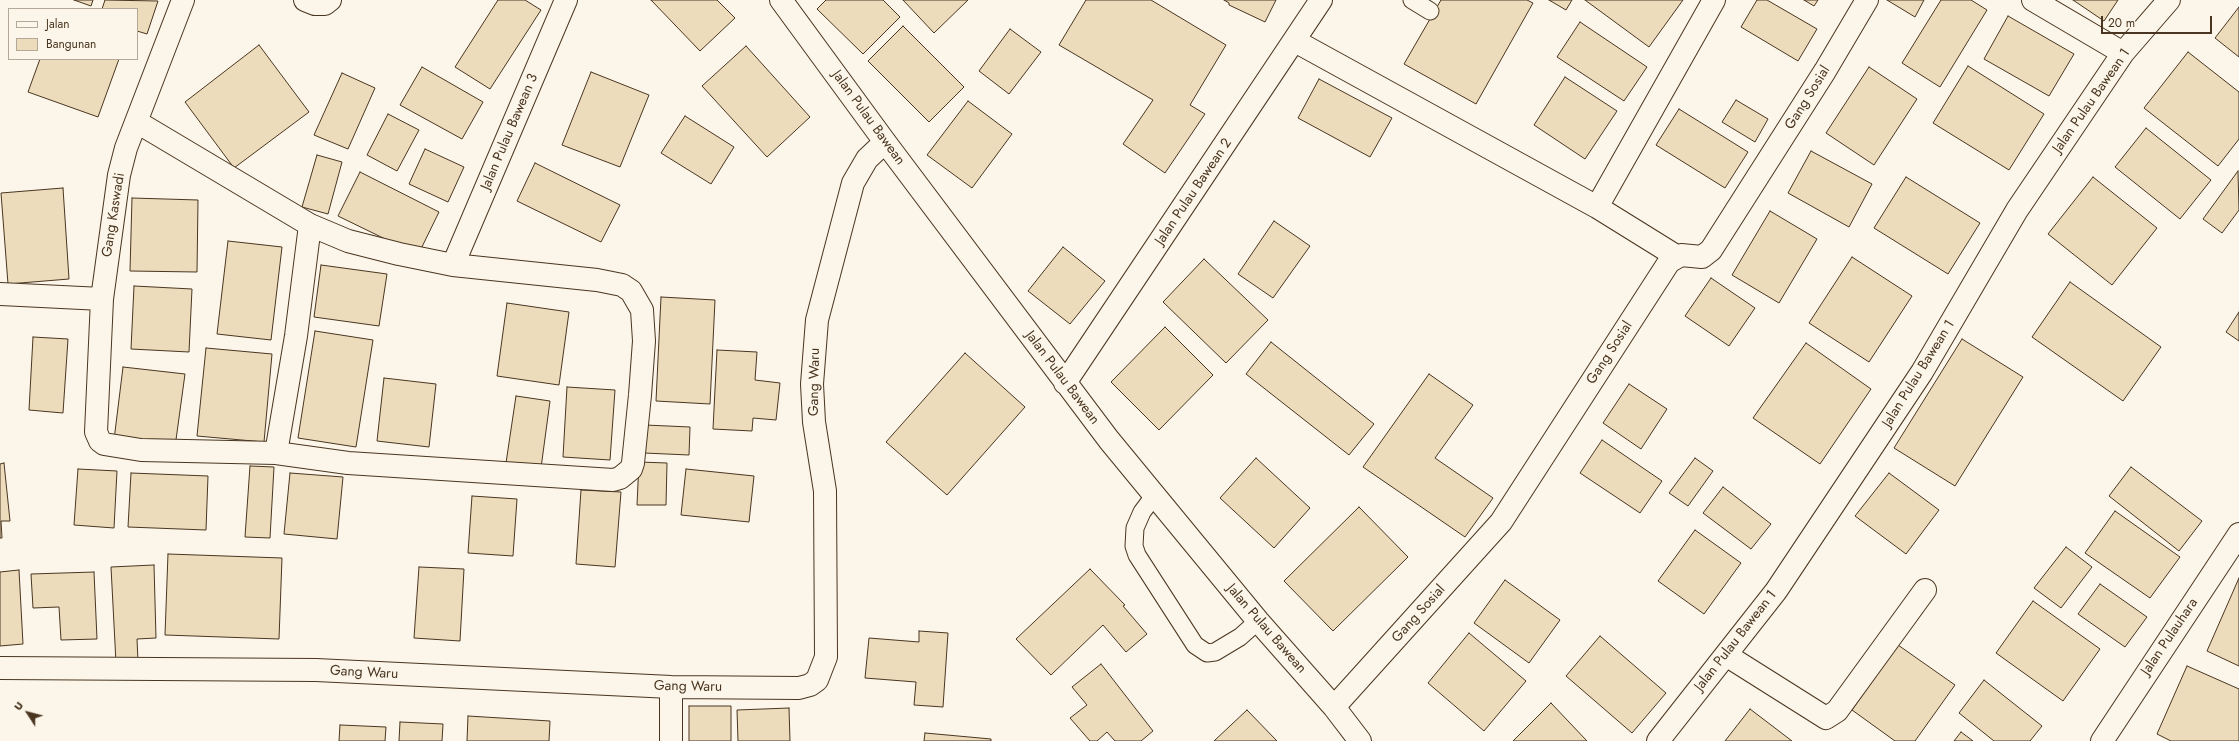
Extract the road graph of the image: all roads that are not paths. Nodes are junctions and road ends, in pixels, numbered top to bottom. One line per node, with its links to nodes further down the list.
1 (183, 0): 15 (street, Gang Kaswadi)
2 (305, 0): 3 (street)
3 (330, 0)
4 (566, 0): 20 (street, Jalan Pulau Bawean 3)
5 (781, 0): 16 (street, Jalan Pulau Bawean)
6 (1321, 0): 13 (street, Jalan Pulau Bawean 2)
7 (1412, 0): 12 (lane)
8 (1714, 0): 17 (street)
9 (1867, 0): 19 (street, Gang Sosial)
10 (2033, 0): 14 (street)
11 (2169, 0): 14 (street, Jalan Pulau Bawean 1)
12 (1430, 10)
13 (1295, 41): 17 (street); 23 (street, Jalan Pulau Bawean 2)
14 (2123, 53): 29 (street, Jalan Pulau Bawean 1)
15 (137, 122): 18 (street); 22 (street, Gang Kaswadi)
16 (884, 142): 23 (street, Jalan Pulau Bawean); 31 (street, Gang Waru)
17 (1597, 206): 19 (street)
18 (310, 225): 20 (street); 24 (street)
19 (1676, 256): 32 (street, Gang Sosial)
20 (453, 265): 24 (street)
21 (0, 294): 22 (street)
22 (102, 299): 24 (street, Gang Kaswadi)
23 (1065, 383): 25 (street, Jalan Pulau Bawean)
24 (276, 453)
25 (1154, 496): 28 (street, Jalan Pulau Bawean); 28 (lane)
26 (2239, 534): 36 (street, Jalan Pulauhara)
27 (1925, 590): 29 (street)
28 (1258, 621): 32 (street, Jalan Pulau Bawean)
29 (1726, 655): 35 (street, Jalan Pulau Bawean 1)
30 (0, 668): 31 (street, Gang Waru)
31 (671, 687): 33 (street)
32 (1334, 707): 34 (street, Jalan Pulau Bawean)
33 (671, 741)
34 (1360, 741)
35 (1658, 741)
36 (2102, 741)

